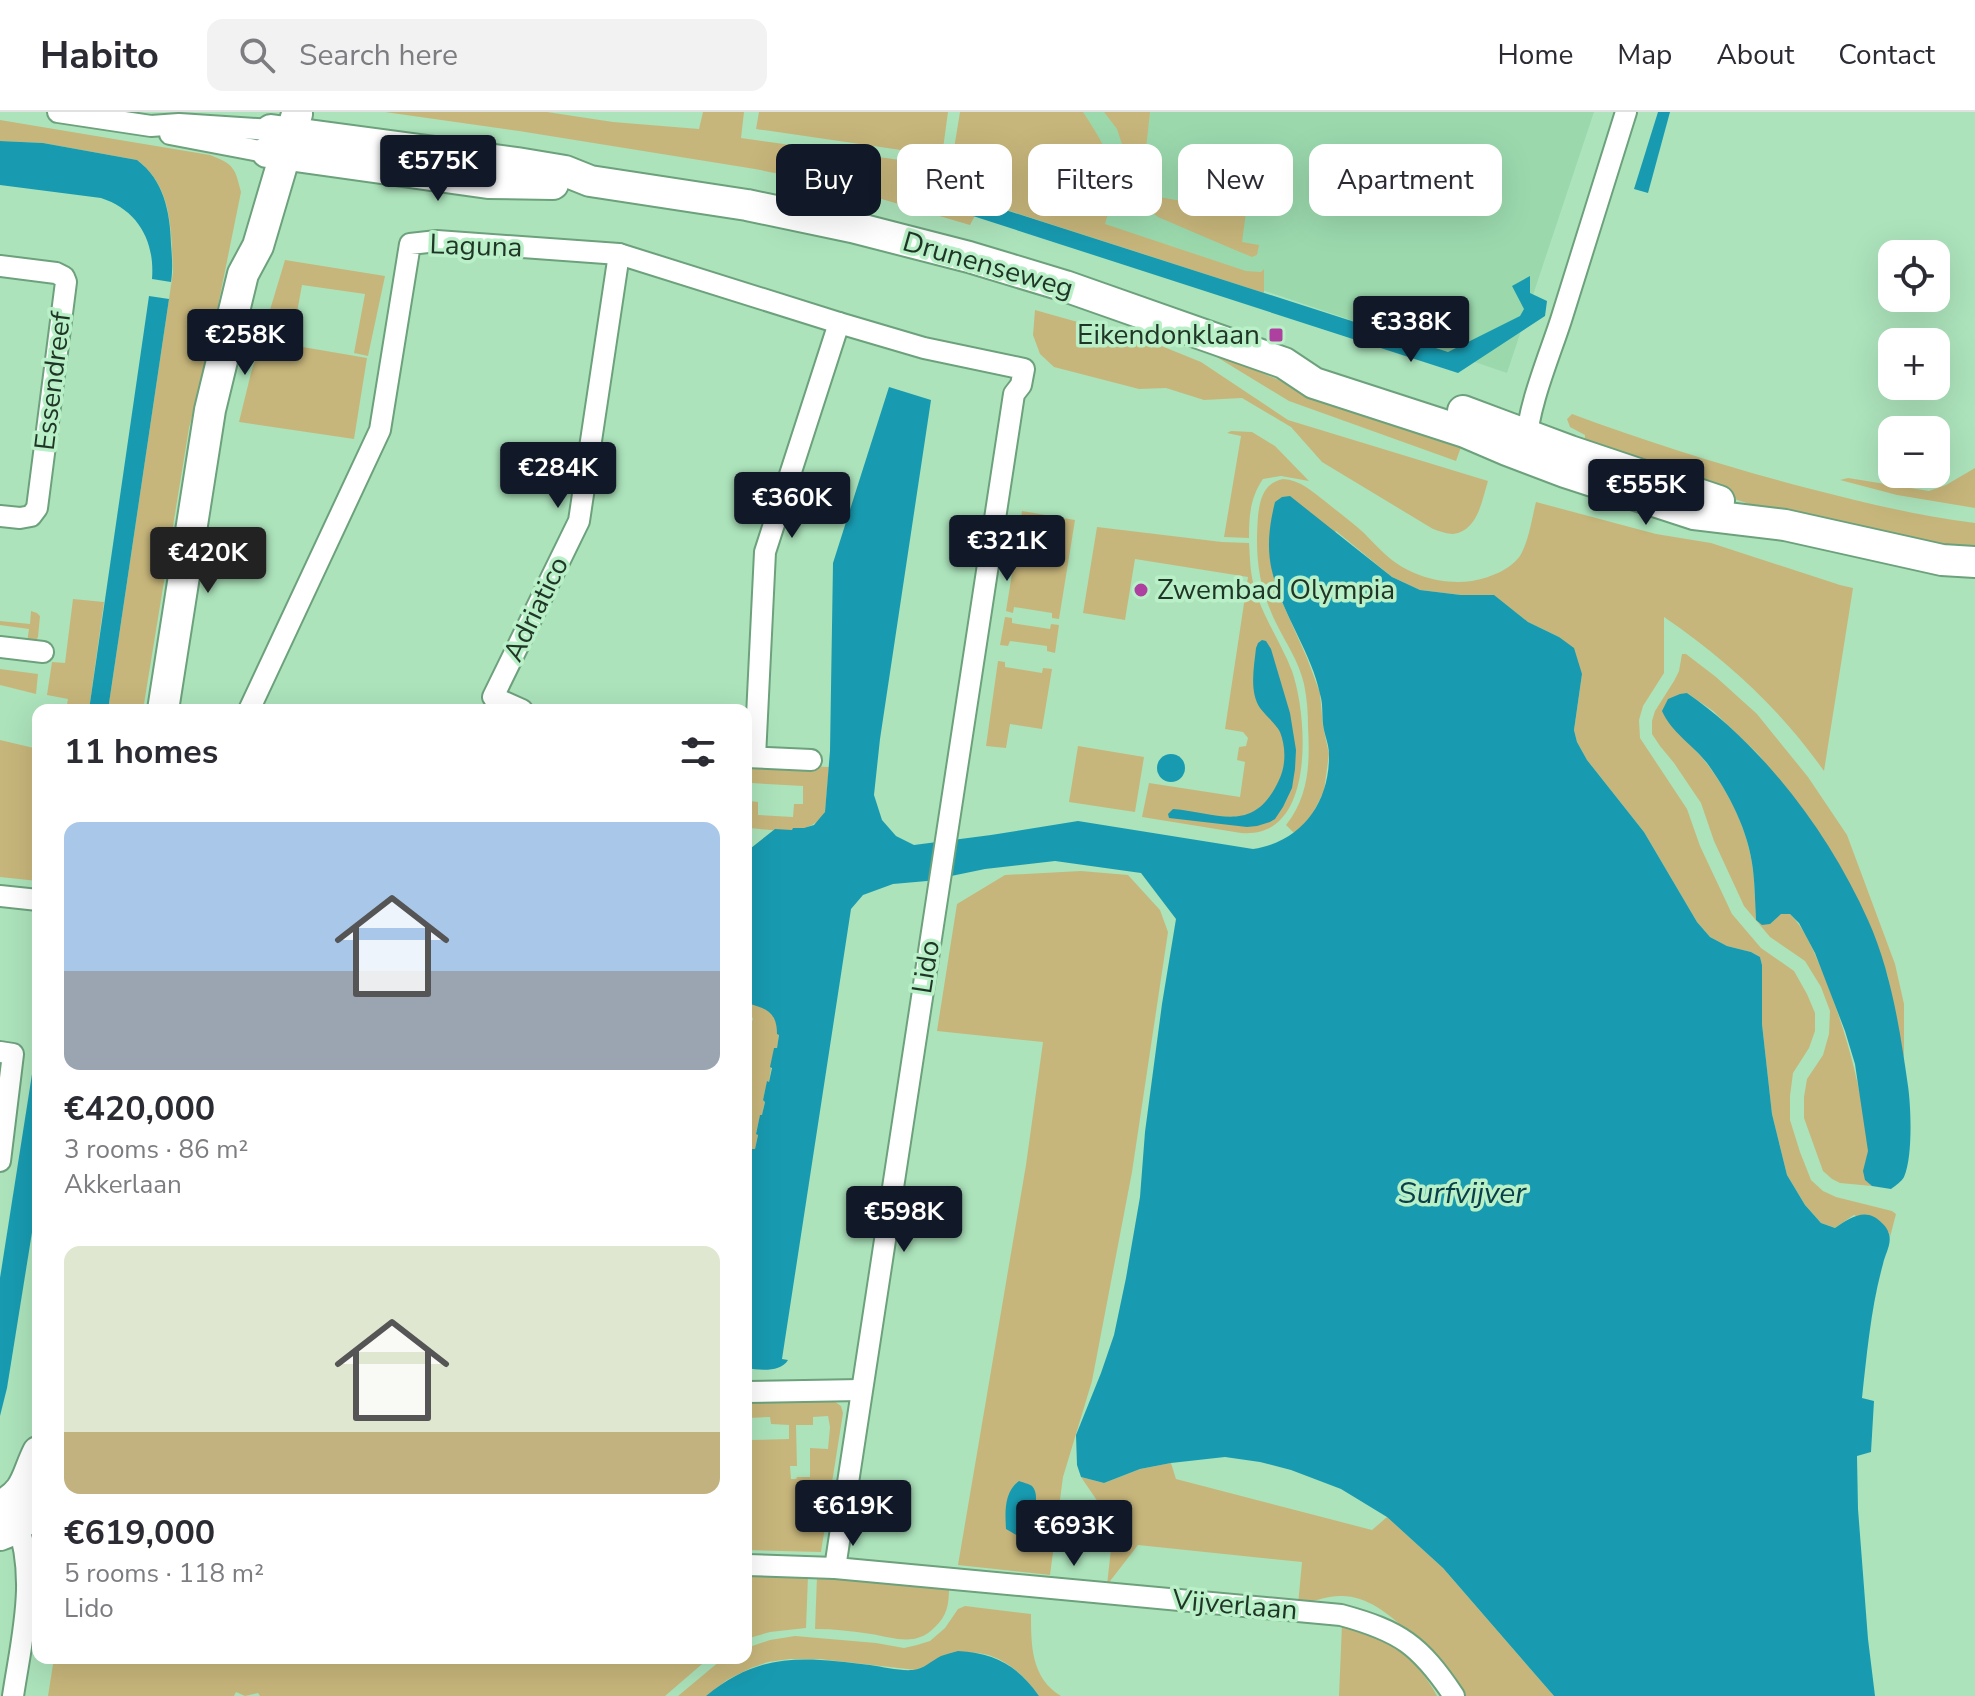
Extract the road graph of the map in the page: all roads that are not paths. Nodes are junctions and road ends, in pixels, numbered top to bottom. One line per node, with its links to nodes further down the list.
1 (58, 112): 3 (street)
2 (1626, 112): 8 (street)
3 (281, 132): 8 (street, Drunenseweg); 15 (street)
4 (619, 254): 6 (street, Laguna); 16 (street, Laguna); 17 (street, Adriatico)
5 (0, 266): 9 (street, Essendreef)
6 (839, 323): 7 (street, Laguna); 18 (street)
7 (1024, 369): 25 (street, Lido)
8 (1519, 447): 10 (street, Drunenseweg)
9 (0, 516)
10 (1942, 560): 11 (street, Drunenseweg); 12 (street, Drunenseweg)
11 (1975, 562)
12 (1975, 575)
13 (0, 647): 14 (street)
14 (43, 652)
15 (164, 704)
16 (252, 704)
17 (509, 704)
18 (752, 730)
19 (752, 757): 20 (street)
20 (811, 760)
21 (0, 896): 22 (street)
22 (32, 899)
23 (0, 1052): 24 (street)
24 (0, 1161)
25 (861, 1390): 26 (street); 30 (street, Lido)
26 (752, 1392)
27 (32, 1467): 28 (street)
28 (17, 1518): 31 (street)
29 (752, 1565): 30 (street, Vijverlaan)
30 (835, 1568): 32 (street, Vijverlaan)
31 (13, 1696)
32 (1454, 1696)

